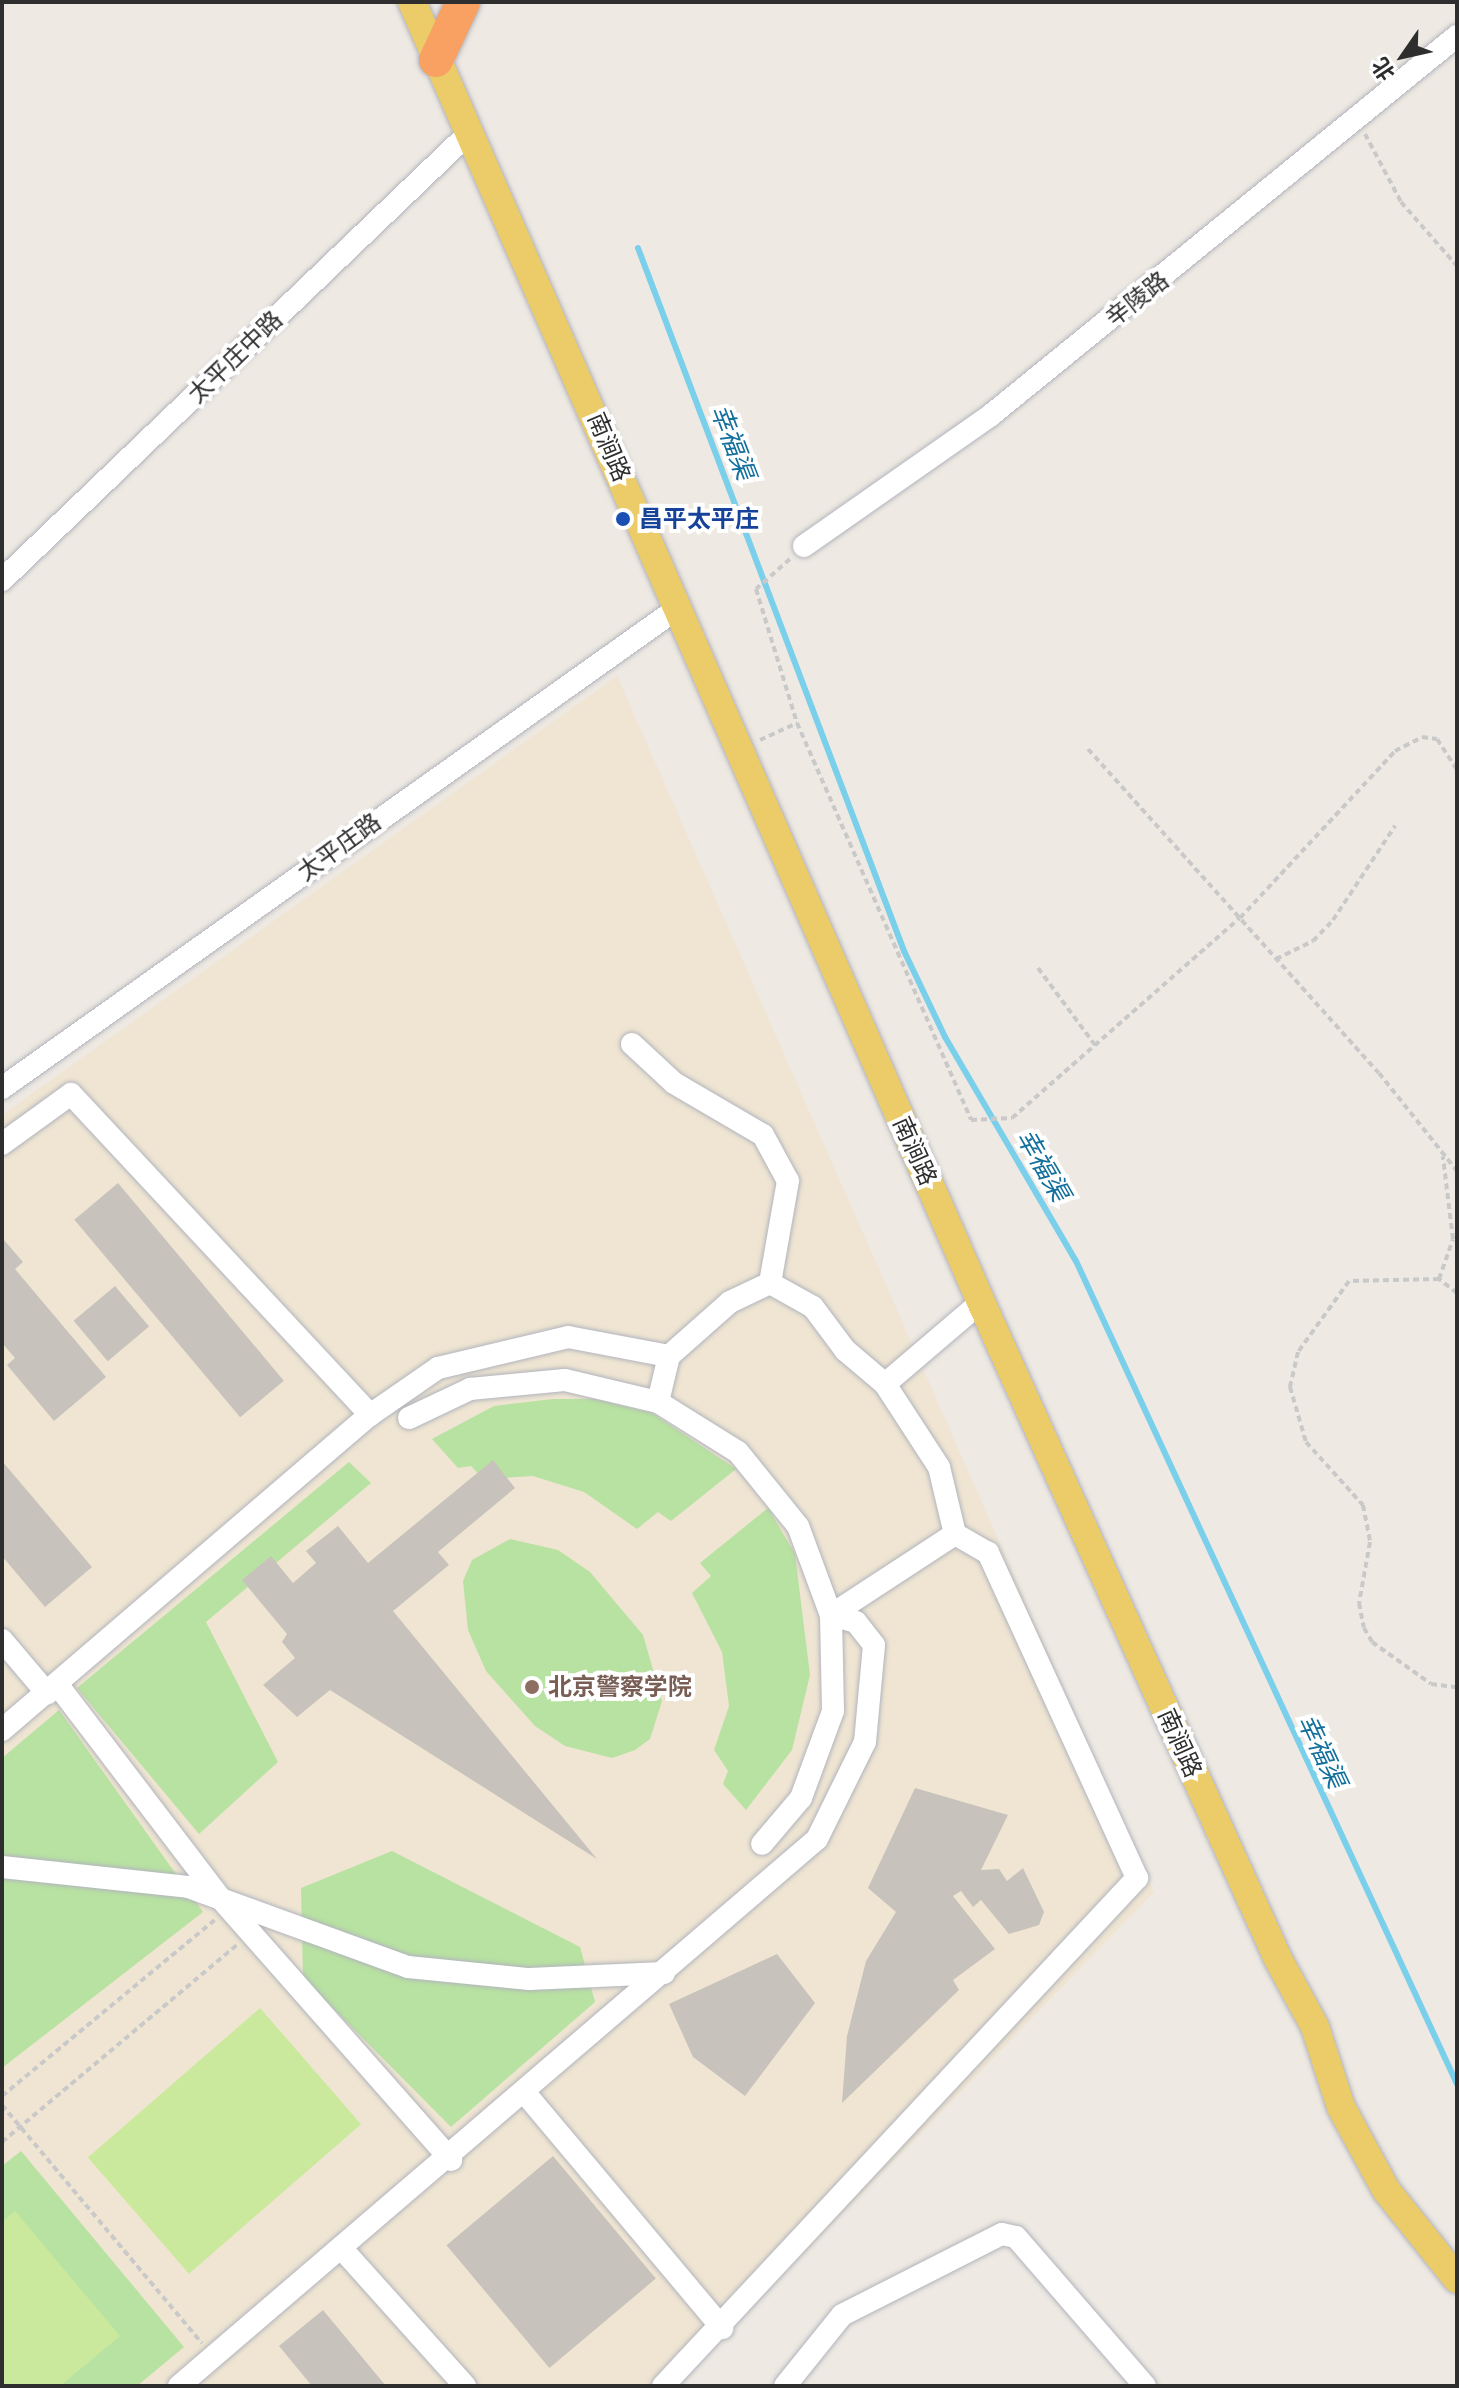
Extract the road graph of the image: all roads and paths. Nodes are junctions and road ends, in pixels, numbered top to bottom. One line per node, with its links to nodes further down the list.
1 (412, 2): 4 (main road, 南涧路)
2 (463, 2): 4 (highway)
3 (1457, 36): 5 (street, 辛陵路)
4 (436, 60): 6 (main road, 南涧路)
5 (1356, 119): 7 (path); 8 (street, 辛陵路)
6 (468, 134): 10 (street, 太平庄中路); 11 (main road, 南涧路)
7 (1457, 266)
8 (804, 546)
9 (777, 570): 12 (path)
10 (2, 580)
11 (678, 608): 13 (main road, 南涧路); 22 (street, 太平庄路)
12 (797, 723): 13 (path); 21 (path)
13 (740, 749): 29 (main road, 南涧路)
14 (1088, 749): 17 (path)
15 (1457, 770): 17 (path)
16 (1395, 826): 18 (path)
17 (1240, 918): 18 (path); 21 (path)
18 (1276, 959): 24 (path)
19 (1038, 968): 21 (path)
20 (632, 1044): 27 (street)
21 (1095, 1045)
22 (2, 1088)
23 (2, 1144): 33 (street)
24 (1442, 1152): 25 (path); 26 (path)
25 (1457, 1171)
26 (1439, 1279): 28 (path); 38 (path)
27 (770, 1283): 30 (street); 31 (street)
28 (1457, 1293)
29 (981, 1302): 31 (street); 53 (main road, 南涧路)
30 (669, 1356): 32 (street); 33 (street)
31 (885, 1384): 35 (street)
32 (658, 1402): 34 (street); 36 (street)
33 (370, 1415): 39 (street)
34 (409, 1418)
35 (955, 1534): 36 (street); 54 (street)
36 (831, 1615): 41 (street); 45 (street)
37 (2, 1640): 39 (street)
38 (1457, 1687)
39 (52, 1688): 40 (street); 43 (street)
40 (2, 1730)
41 (762, 1844)
42 (2, 1867): 43 (street)
43 (225, 1904): 44 (street); 45 (street); 47 (path)
44 (251, 1933): 49 (path); 51 (street)
45 (664, 1973): 46 (street)
46 (525, 2093): 51 (street); 54 (street)
47 (2, 2096)
48 (2, 2105): 49 (path)
49 (20, 2126): 50 (path); 55 (path)
50 (2, 2142)
51 (451, 2160): 52 (street)
52 (343, 2250): 55 (street); 57 (street)
53 (1457, 2279)
54 (722, 2328): 58 (street)
55 (214, 2357): 56 (street)
56 (179, 2386)
57 (465, 2386)
58 (663, 2386)
59 (785, 2386): 60 (street)
60 (1145, 2386)

